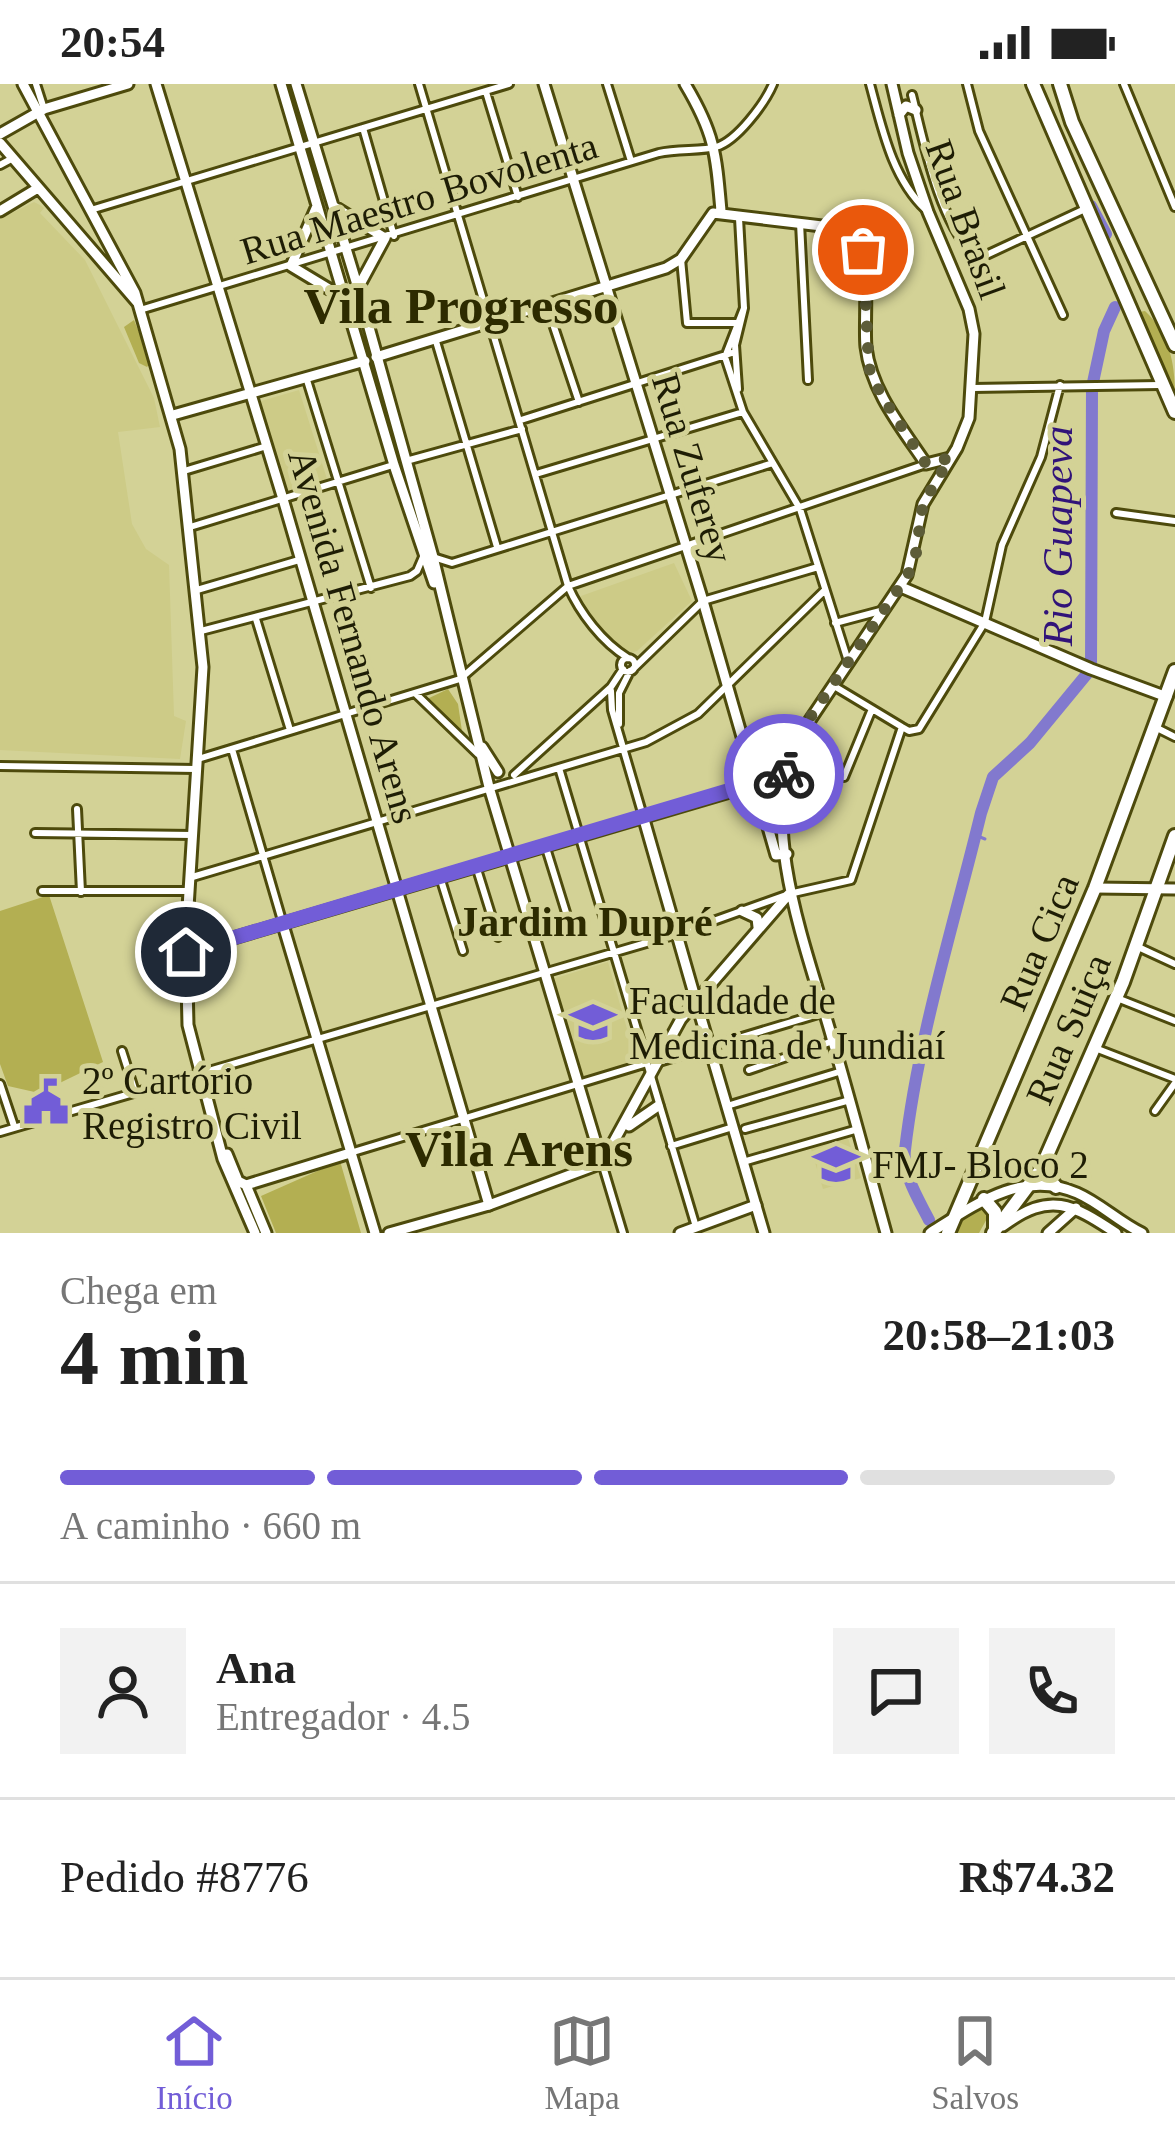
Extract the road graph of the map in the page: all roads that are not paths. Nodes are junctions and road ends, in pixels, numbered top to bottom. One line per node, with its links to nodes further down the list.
1 (23, 84): 21 (main road)
2 (36, 84): 21 (street)
3 (128, 84): 21 (main road)
4 (156, 84): 35 (main road, Avenida Fernando Arens)
5 (281, 84): 28 (main road)
6 (296, 84): 26 (main road)
7 (419, 84): 20 (street)
8 (509, 84): 19 (street)
9 (544, 84): 34 (main road, Rua Zuferey)
10 (608, 84): 32 (street)
11 (685, 84): 27 (main road)
12 (773, 84): 27 (street)
13 (870, 84): 30 (street)
14 (967, 84): 49 (street)
15 (1033, 84): 42 (main road)
16 (1060, 84): 66 (main road)
17 (1124, 84): 40 (street)
18 (892, 85): 22 (street); 23 (main road, Rua Brasil)
19 (486, 92): 20 (street); 37 (street)
20 (427, 109): 24 (street); 46 (street)
21 (41, 110): 25 (main road); 41 (main road)
22 (916, 110): 23 (main road); 49 (street)
23 (899, 115): 29 (main road, Rua Brasil)
24 (363, 128): 26 (street); 50 (street)
25 (0, 138): 31 (main road)
26 (313, 143): 28 (street); 39 (main road)
27 (716, 147): 32 (street, Rua Maestro Bovolenta); 44 (main road)
28 (300, 148): 35 (street); 38 (main road)
29 (908, 153): 30 (street); 45 (main road, Rua Brasil)
30 (893, 157): 45 (street)
31 (13, 158): 33 (street); 36 (main road)
32 (632, 161): 34 (street, Rua Maestro Bovolenta)
33 (0, 165)
34 (573, 181): 37 (street, Rua Maestro Bovolenta); 59 (main road, Rua Zuferey)
35 (186, 182): 41 (street); 57 (main road, Avenida Fernando Arens)
36 (38, 188): 43 (main road); 52 (main road)
37 (518, 197): 46 (street, Rua Maestro Bovolenta)
38 (317, 206): 54 (main road); 56 (main road)
39 (333, 206): 50 (main road); 53 (main road)
40 (1175, 207)
41 (94, 209): 51 (main road)
42 (1085, 209): 49 (street); 64 (main road)
43 (0, 211)
44 (721, 211): 47 (main road); 55 (main road)
45 (928, 212): 79 (main road, Rua Brasil)
46 (460, 216): 50 (street, Rua Maestro Bovolenta); 67 (street)
47 (739, 216): 48 (main road); 63 (street)
48 (800, 223): 75 (street); 93 (main road)
49 (1027, 236): 65 (street)
50 (389, 237): 53 (street, Rua Maestro Bovolenta); 58 (main road)
51 (107, 239): 52 (main road); 62 (main road)
52 (88, 248): 62 (main road)
53 (347, 250): 54 (street, Rua Maestro Bovolenta); 58 (main road)
54 (332, 254): 56 (street, Rua Maestro Bovolenta); 60 (main road)
55 (682, 259): 59 (main road); 68 (street)
56 (291, 266): 57 (street, Rua Maestro Bovolenta); 60 (main road)
57 (217, 287): 62 (street, Rua Maestro Bovolenta); 80 (main road, Avenida Fernando Arens)
58 (358, 288): 73 (main road)
59 (606, 288): 61 (main road); 76 (main road, Rua Zuferey)
60 (345, 298): 73 (main road)
61 (547, 305): 67 (main road); 82 (street)
62 (138, 306): 85 (main road)
63 (744, 308): 68 (street); 71 (street)
64 (1131, 310): 66 (main road); 77 (main road)
65 (1063, 315)
66 (1168, 320): 70 (main road)
67 (491, 321): 69 (main road); 86 (street)
68 (737, 322): 72 (street)
69 (435, 338): 73 (main road); 88 (street)
70 (1175, 345)
71 (735, 352): 72 (street); 81 (street)
72 (725, 357): 76 (street); 81 (street)
73 (370, 359): 74 (main road); 91 (main road)
74 (306, 376): 80 (main road); 96 (street)
75 (808, 380)
76 (635, 384): 82 (street); 87 (main road, Rua Zuferey)
77 (1164, 385): 78 (street); 84 (main road)
78 (1060, 386): 79 (street); 118 (street)
79 (973, 388): 90 (main road, Rua Brasil)
80 (250, 393): 85 (main road); 89 (main road, Avenida Fernando Arens)
81 (739, 399): 83 (street)
82 (579, 402): 86 (street)
83 (743, 412): 87 (street); 92 (street)
84 (1175, 412)
85 (172, 415): 94 (main road)
86 (521, 424): 88 (street); 95 (street)
87 (653, 440): 95 (street); 97 (main road, Rua Zuferey)
88 (467, 444): 91 (street); 105 (street)
89 (267, 446): 94 (street); 98 (main road, Avenida Fernando Arens)
90 (950, 458): 93 (main road); 110 (main road, Rua Brasil)
91 (400, 463): 96 (street); 106 (main road)
92 (773, 463): 97 (street); 99 (street)
93 (926, 464): 99 (street)
94 (184, 471): 102 (main road)
95 (536, 474): 103 (street)
96 (338, 482): 98 (street); 111 (street)
97 (670, 494): 103 (street); 104 (main road, Rua Zuferey)
98 (284, 499): 102 (street); 107 (main road, Avenida Fernando Arens)
99 (800, 509): 104 (street); 108 (street)
100 (1116, 513): 101 (street)
101 (1175, 521)
102 (190, 527): 112 (main road)
103 (552, 531): 105 (street); 109 (street)
104 (686, 548): 109 (street); 114 (main road, Rua Zuferey)
105 (497, 549): 106 (street)
106 (428, 557): 111 (street); 124 (main road)
107 (299, 560): 112 (street); 115 (main road, Avenida Fernando Arens)
108 (818, 568): 113 (street); 114 (street)
109 (568, 586): 122 (street); 124 (street)
110 (901, 587): 116 (main road, Rua Brasil); 118 (main road)
111 (371, 588): 115 (street)
112 (197, 590): 120 (main road)
113 (824, 590): 119 (street); 127 (street)
114 (703, 601): 122 (street); 127 (main road, Rua Zuferey)
115 (312, 604): 117 (street); 131 (main road, Avenida Fernando Arens)
116 (886, 609): 119 (street); 121 (main road, Rua Brasil)
117 (256, 619): 120 (street); 135 (street)
118 (985, 622): 129 (main road); 133 (street)
119 (835, 623): 121 (street)
120 (201, 631): 140 (main road)
121 (849, 664): 125 (main road, Rua Brasil)
122 (628, 665): 126 (street); 132 (street)
123 (1175, 671): 129 (main road, Rua Cica)
124 (460, 679): 128 (street); 139 (main road)
125 (834, 686): 130 (street); 145 (main road, Rua Brasil)
126 (611, 687): 132 (street); 143 (street)
127 (729, 687): 137 (street); 148 (main road, Rua Zuferey)
128 (416, 694): 131 (street); 139 (street)
129 (1168, 697): 134 (main road, Rua Cica)
130 (872, 709): 133 (street); 146 (street)
131 (345, 715): 135 (street); 151 (main road, Avenida Fernando Arens)
132 (619, 727): 137 (street)
133 (902, 728): 172 (street)
134 (1156, 728): 136 (street); 165 (main road, Rua Cica)
135 (290, 730): 138 (street)
136 (1175, 737)
137 (625, 747): 142 (street); 150 (street)
138 (232, 749): 140 (street); 158 (street)
139 (480, 751): 147 (main road)
140 (196, 764): 141 (street); 154 (main road)
141 (0, 766)
142 (559, 768): 144 (street); 155 (street)
143 (514, 775): 144 (street); 147 (street)
144 (530, 775): 147 (street)
145 (784, 776): 148 (main road); 160 (main road, Rua Brasil)
146 (844, 777)
147 (495, 779): 151 (street); 159 (main road)
148 (757, 783): 150 (main road); 160 (main road, Rua Zuferey)
149 (77, 809): 153 (street)
150 (643, 816): 155 (main road); 177 (main road)
151 (377, 822): 158 (street); 167 (main road, Avenida Fernando Arens)
152 (35, 833): 153 (street)
153 (78, 833): 154 (street); 171 (street)
154 (193, 835): 164 (main road)
155 (578, 835): 157 (main road); 182 (street)
156 (1175, 836): 168 (main road, Rua Suiça)
157 (545, 845): 159 (main road); 174 (street)
158 (265, 855): 164 (street); 175 (street)
159 (510, 855): 161 (main road); 184 (main road)
160 (782, 855): 162 (street, Rua Zuferey); 172 (main road, Rua Brasil)
161 (476, 866): 163 (main road); 178 (street)
162 (780, 870)
163 (440, 877): 167 (main road); 180 (street)
164 (189, 878): 170 (main road)
165 (1095, 888): 168 (main road); 229 (main road, Rua Cica)
166 (1175, 889): 168 (main road)
167 (398, 890): 175 (main road); 187 (main road, Avenida Fernando Arens)
168 (1156, 890): 179 (main road, Rua Suiça)
169 (42, 891): 171 (street)
170 (189, 891): 171 (street); 181 (main road)
171 (81, 892)
172 (789, 894): 173 (street); 176 (main road); 188 (main road)
173 (742, 911): 176 (main road); 177 (street)
174 (568, 919)
175 (284, 925): 181 (main road); 190 (main road)
176 (756, 932): 186 (main road)
177 (677, 934): 182 (street); 186 (main road)
178 (498, 937)
179 (1136, 946): 183 (street); 185 (main road, Rua Suiça)
180 (463, 951)
181 (186, 952): 199 (main road)
182 (613, 952): 184 (street); 196 (street)
183 (1175, 964)
184 (544, 973): 187 (street); 203 (main road)
185 (1117, 998): 189 (street); 193 (main road, Rua Suiça)
186 (696, 1001): 192 (main road); 195 (main road)
187 (432, 1005): 190 (street); 209 (main road, Avenida Fernando Arens)
188 (825, 1012): 191 (main road); 192 (street)
189 (1175, 1022)
190 (317, 1039): 199 (street); 218 (main road)
191 (833, 1042): 197 (street); 198 (main road)
192 (709, 1046): 195 (street); 207 (main road)
193 (1096, 1048): 201 (street); 221 (main road, Rua Suiça)
194 (122, 1051): 204 (street)
195 (659, 1062): 200 (main road)
196 (644, 1064): 200 (street); 203 (street)
197 (749, 1070)
198 (842, 1071): 205 (main road); 207 (street)
199 (202, 1073): 204 (street); 216 (main road)
200 (649, 1080): 206 (street); 215 (main road)
201 (1175, 1081): 208 (street)
202 (0, 1084): 210 (street)
203 (577, 1085): 209 (street); 220 (main road)
204 (135, 1092): 210 (street)
205 (850, 1100): 212 (street); 213 (main road)
206 (658, 1106): 215 (main road); 217 (street)
207 (727, 1106): 211 (main road)
208 (1155, 1112)
209 (463, 1119): 218 (street); 226 (main road, Avenida Fernando Arens)
210 (14, 1127): 214 (street)
211 (733, 1127): 217 (street); 219 (main road)
212 (745, 1129)
213 (858, 1129): 219 (street); 239 (main road)
214 (0, 1132)
215 (621, 1134): 220 (main road)
216 (222, 1143): 222 (main road); 232 (main road)
217 (670, 1147): 230 (street)
218 (350, 1153): 222 (main road); 234 (main road)
219 (743, 1162): 227 (main road)
220 (602, 1163): 226 (main road); 236 (street)
221 (1041, 1169): 223 (main road, Rua Suiça); 224 (main road)
222 (246, 1185): 233 (main road)
223 (1028, 1186): 224 (main road); 225 (main road); 231 (main road, Rua Suiça)
224 (1056, 1187): 244 (main road)
225 (984, 1199): 229 (main road); 231 (main road)
226 (489, 1205): 235 (main road)
227 (756, 1205): 230 (main road); 238 (main road)
228 (1076, 1208): 231 (main road); 242 (main road); 243 (main road)
229 (957, 1214): 240 (main road); 241 (main road, Rua Cica)
230 (696, 1227): 237 (main road)
231 (994, 1232)
232 (255, 1233)
233 (266, 1233)
234 (375, 1233)
235 (389, 1233)
236 (623, 1233)
237 (680, 1233)
238 (764, 1233)
239 (886, 1233)
240 (930, 1233)
241 (948, 1233)
242 (1048, 1233)
243 (1116, 1233)
244 (1142, 1233)

